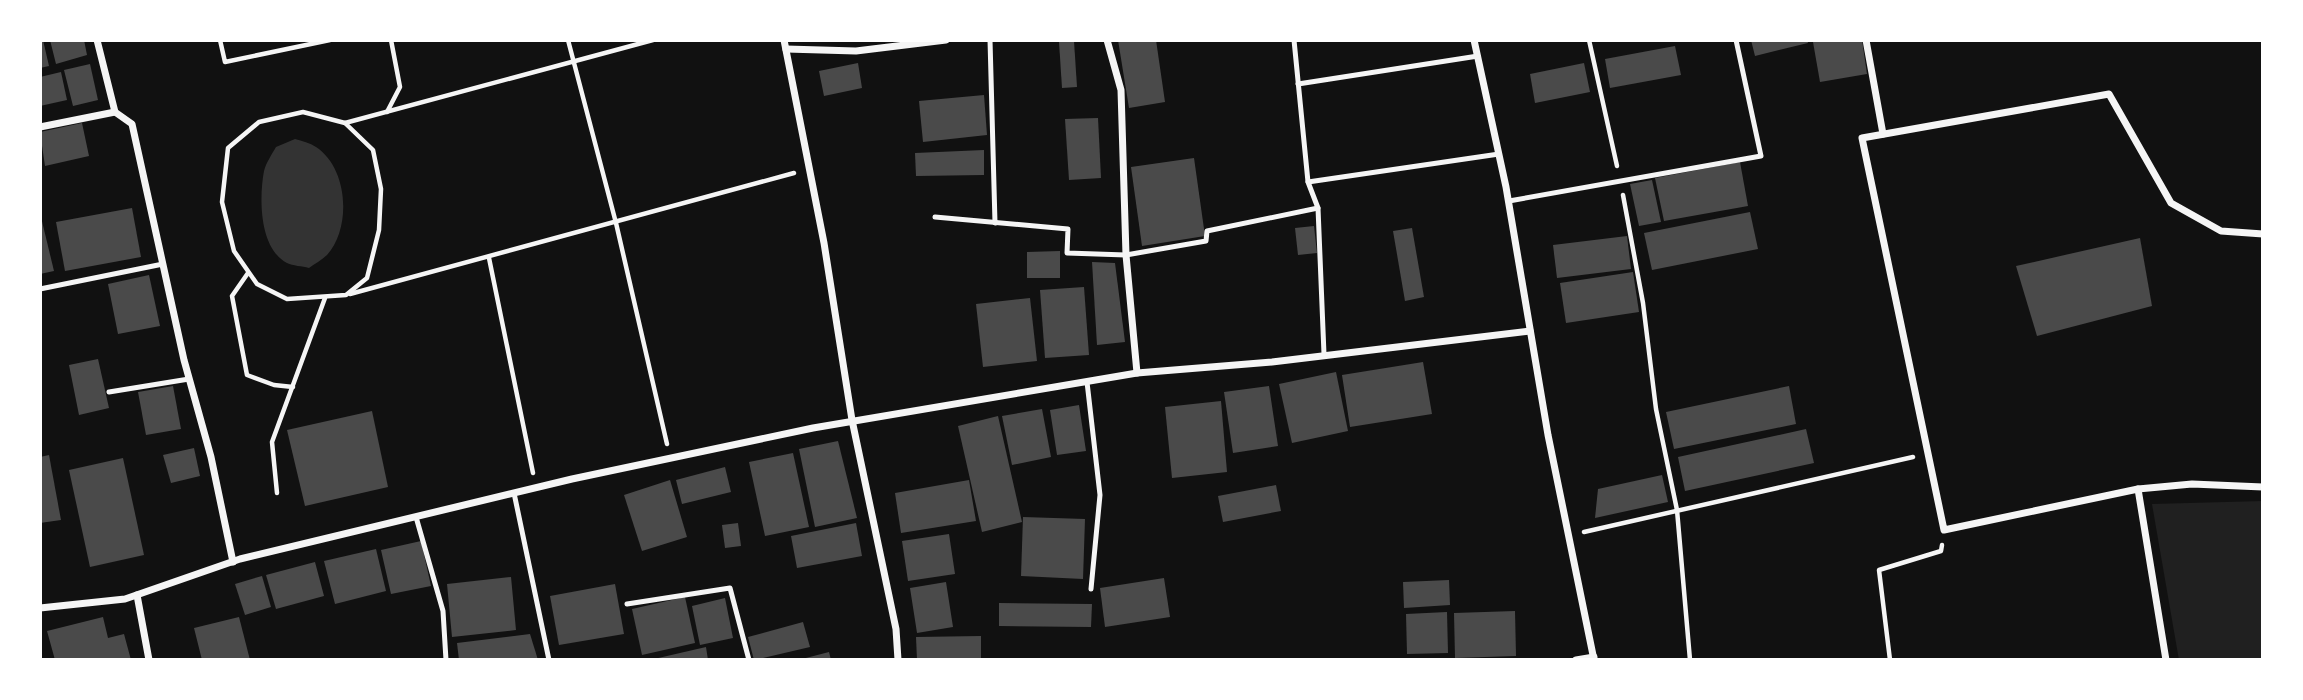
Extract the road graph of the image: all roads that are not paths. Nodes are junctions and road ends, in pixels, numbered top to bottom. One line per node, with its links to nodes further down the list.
1 (97, 40): 12 (street)
2 (946, 40): 9 (street)
3 (990, 40): 20 (lane)
4 (1107, 40): 22 (street)
5 (1294, 40): 11 (lane)
6 (1474, 40): 10 (street)
7 (1736, 40): 17 (lane)
8 (1866, 40): 14 (street)
9 (785, 45): 31 (street)
10 (1478, 56): 11 (lane); 15 (street)
11 (1298, 84): 16 (lane)
12 (115, 112): 13 (street); 23 (street)
13 (40, 127)
14 (1883, 134): 21 (street); 33 (street)
15 (1499, 154): 16 (lane); 17 (street)
16 (1308, 182): 18 (lane)
17 (1509, 201): 25 (street)
18 (1318, 208): 22 (lane); 26 (lane)
19 (935, 217): 20 (lane)
20 (995, 223): 22 (lane)
21 (2263, 234)
22 (1126, 254): 27 (street)
23 (163, 264): 24 (lane); 28 (street)
24 (40, 289)
25 (1530, 331): 26 (street); 41 (street)
26 (1324, 354): 27 (street)
27 (1138, 373): 29 (street)
28 (189, 379): 30 (lane); 36 (street)
29 (1087, 382): 31 (street); 37 (lane)
30 (109, 392)
31 (852, 420): 34 (street); 46 (street)
32 (2263, 487): 33 (street)
33 (2138, 489): 48 (street)
34 (514, 493): 35 (street); 44 (lane)
35 (416, 517): 36 (street); 43 (lane)
36 (233, 562): 38 (street)
37 (1091, 589)
38 (136, 596): 40 (street); 42 (street)
39 (627, 604): 45 (lane)
40 (40, 608)
41 (1594, 659): 47 (street)
42 (149, 660)
43 (446, 660)
44 (549, 660)
45 (749, 660)
46 (898, 660)
47 (1576, 660)
48 (2166, 660)

